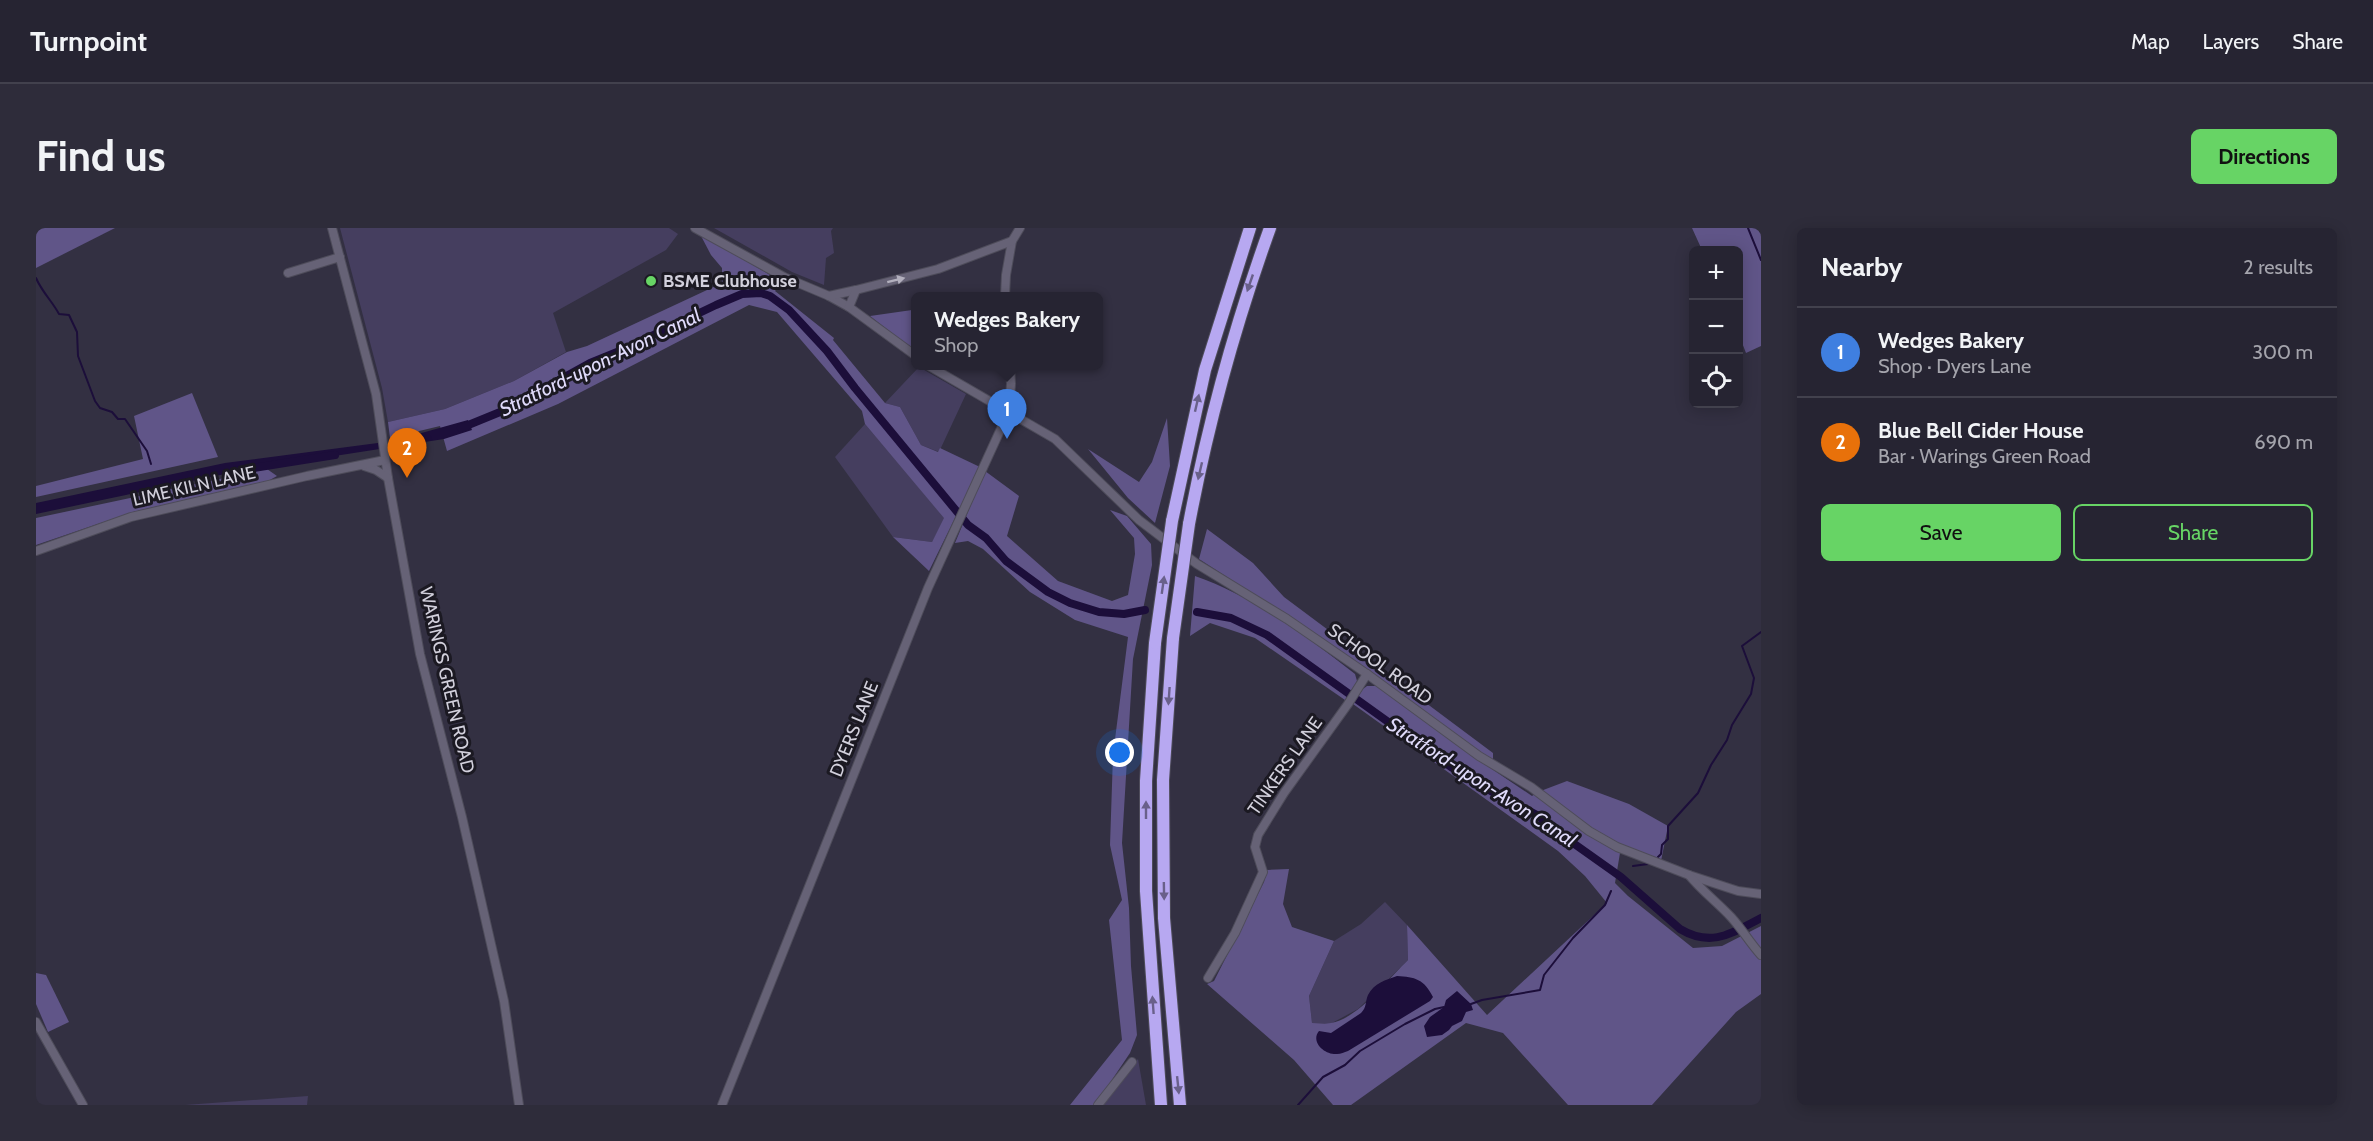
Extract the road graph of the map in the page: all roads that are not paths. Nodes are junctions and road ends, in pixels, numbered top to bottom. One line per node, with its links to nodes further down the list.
1 (332, 228): 7 (street, WARINGS GREEN ROAD)
2 (695, 228): 11 (street)
3 (1020, 228): 6 (street)
4 (1250, 228): 32 (highway, one-way to 4, bridge)
5 (1270, 228): 33 (highway, one-way to 33, bridge)
6 (1012, 241): 9 (street, one-way to 6); 10 (street)
7 (340, 257): 8 (street); 17 (street, WARINGS GREEN ROAD)
8 (288, 273)
9 (856, 290): 11 (street); 12 (street)
10 (1005, 292)
11 (829, 296): 12 (street)
12 (849, 307): 13 (street)
13 (911, 353)
14 (936, 370): 16 (street, SCHOOL ROAD)
15 (1010, 370): 16 (street, DYERS LANE)
16 (1009, 411): 21 (street, SCHOOL ROAD); 30 (street, DYERS LANE)
17 (385, 457): 18 (street, LIME KILN LANE); 19 (street, WARINGS GREEN ROAD)
18 (363, 466): 19 (street); 20 (street, LIME KILN LANE)
19 (388, 478): 29 (street, WARINGS GREEN ROAD)
20 (36, 551)
21 (1367, 674): 22 (street, SCHOOL ROAD); 25 (street, TINKERS LANE)
22 (1689, 875): 23 (street, SCHOOL ROAD); 24 (street)
23 (1761, 894)
24 (1761, 955)
25 (1208, 978)
26 (36, 1022): 28 (street)
27 (1132, 1062): 31 (street)
28 (83, 1105)
29 (519, 1105)
30 (722, 1105)
31 (1098, 1105)
32 (1161, 1105)
33 (1180, 1105)

